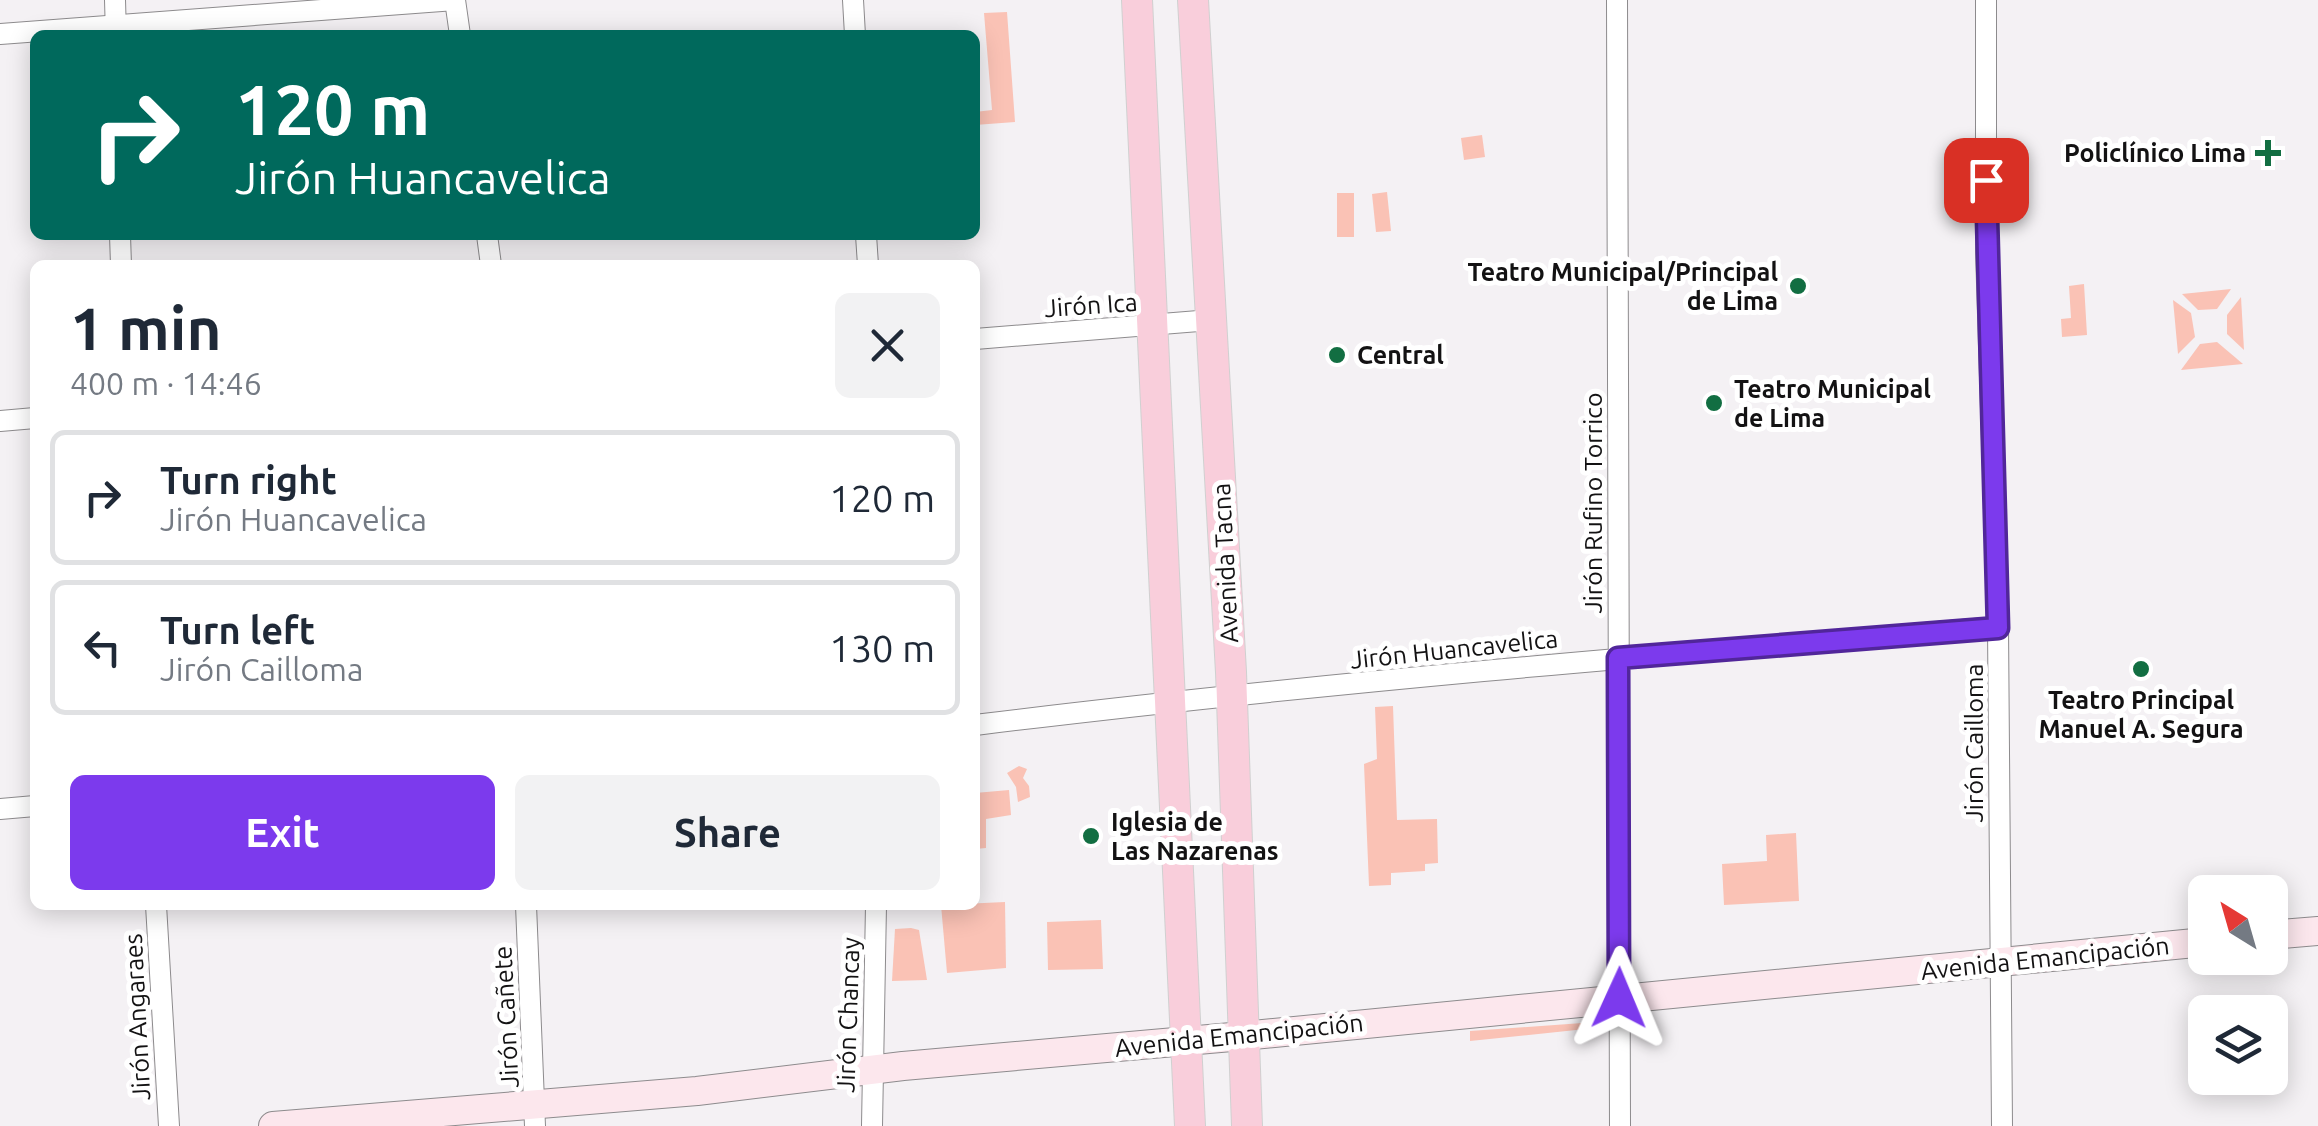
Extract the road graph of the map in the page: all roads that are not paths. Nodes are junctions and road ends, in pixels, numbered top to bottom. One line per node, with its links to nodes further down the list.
1 (115, 0): 9 (street)
2 (455, 0): 10 (street); 11 (street)
3 (853, 0): 12 (street)
4 (1137, 0): 16 (main road)
5 (1156, 0): 16 (main road)
6 (1192, 0): 15 (main road, Avenida Tacna)
7 (1618, 0): 21 (street, Jirón Rufino Torrico)
8 (1986, 0): 20 (street, Jirón Cailloma)
9 (116, 30)
10 (127, 30)
11 (459, 30)
12 (855, 30)
13 (30, 33): 14 (street)
14 (0, 34)
15 (1211, 320): 16 (street, Jirón Ica); 22 (main road, Avenida Tacna)
16 (1163, 324): 17 (street, Jirón Ica); 23 (main road)
17 (980, 339)
18 (30, 418): 19 (street)
19 (0, 421)
20 (1998, 628): 21 (street, Jirón Huancavelica); 33 (street, Jirón Cailloma)
21 (1618, 658): 22 (street, Jirón Huancavelica); 34 (street, Jirón Rufino Torrico)
22 (1237, 696): 23 (street, Jirón Huancavelica); 35 (main road, Avenida Tacna)
23 (1179, 701): 24 (street, Jirón Huancavelica); 36 (main road)
24 (980, 724)
25 (30, 806): 26 (street)
26 (0, 809)
27 (156, 910): 39 (street, Jirón Angaraes)
28 (526, 910): 38 (street, Jirón Cañete)
29 (876, 910): 37 (street, Jirón Chancay)
30 (2318, 931): 31 (street)
31 (2288, 934)
32 (2188, 944): 33 (street, Avenida Emancipación)
33 (2000, 964): 34 (street, Avenida Emancipación); 46 (street, Jirón Cailloma)
34 (1619, 998): 35 (street, Avenida Emancipación); 45 (street, Jirón Rufino Torrico)
35 (1244, 1036): 36 (street, Avenida Emancipación); 44 (main road, Avenida Tacna)
36 (1194, 1040): 37 (street, Avenida Emancipación); 42 (main road); 43 (main road)
37 (873, 1070): 38 (street, Avenida Emancipación); 41 (street, Jirón Chancay)
38 (535, 1115): 40 (street, Avenida Emancipación)
39 (169, 1126)
40 (273, 1126)
41 (872, 1126)
42 (1190, 1126)
43 (1206, 1126)
44 (1248, 1126)
45 (1620, 1126)
46 (2002, 1126)

